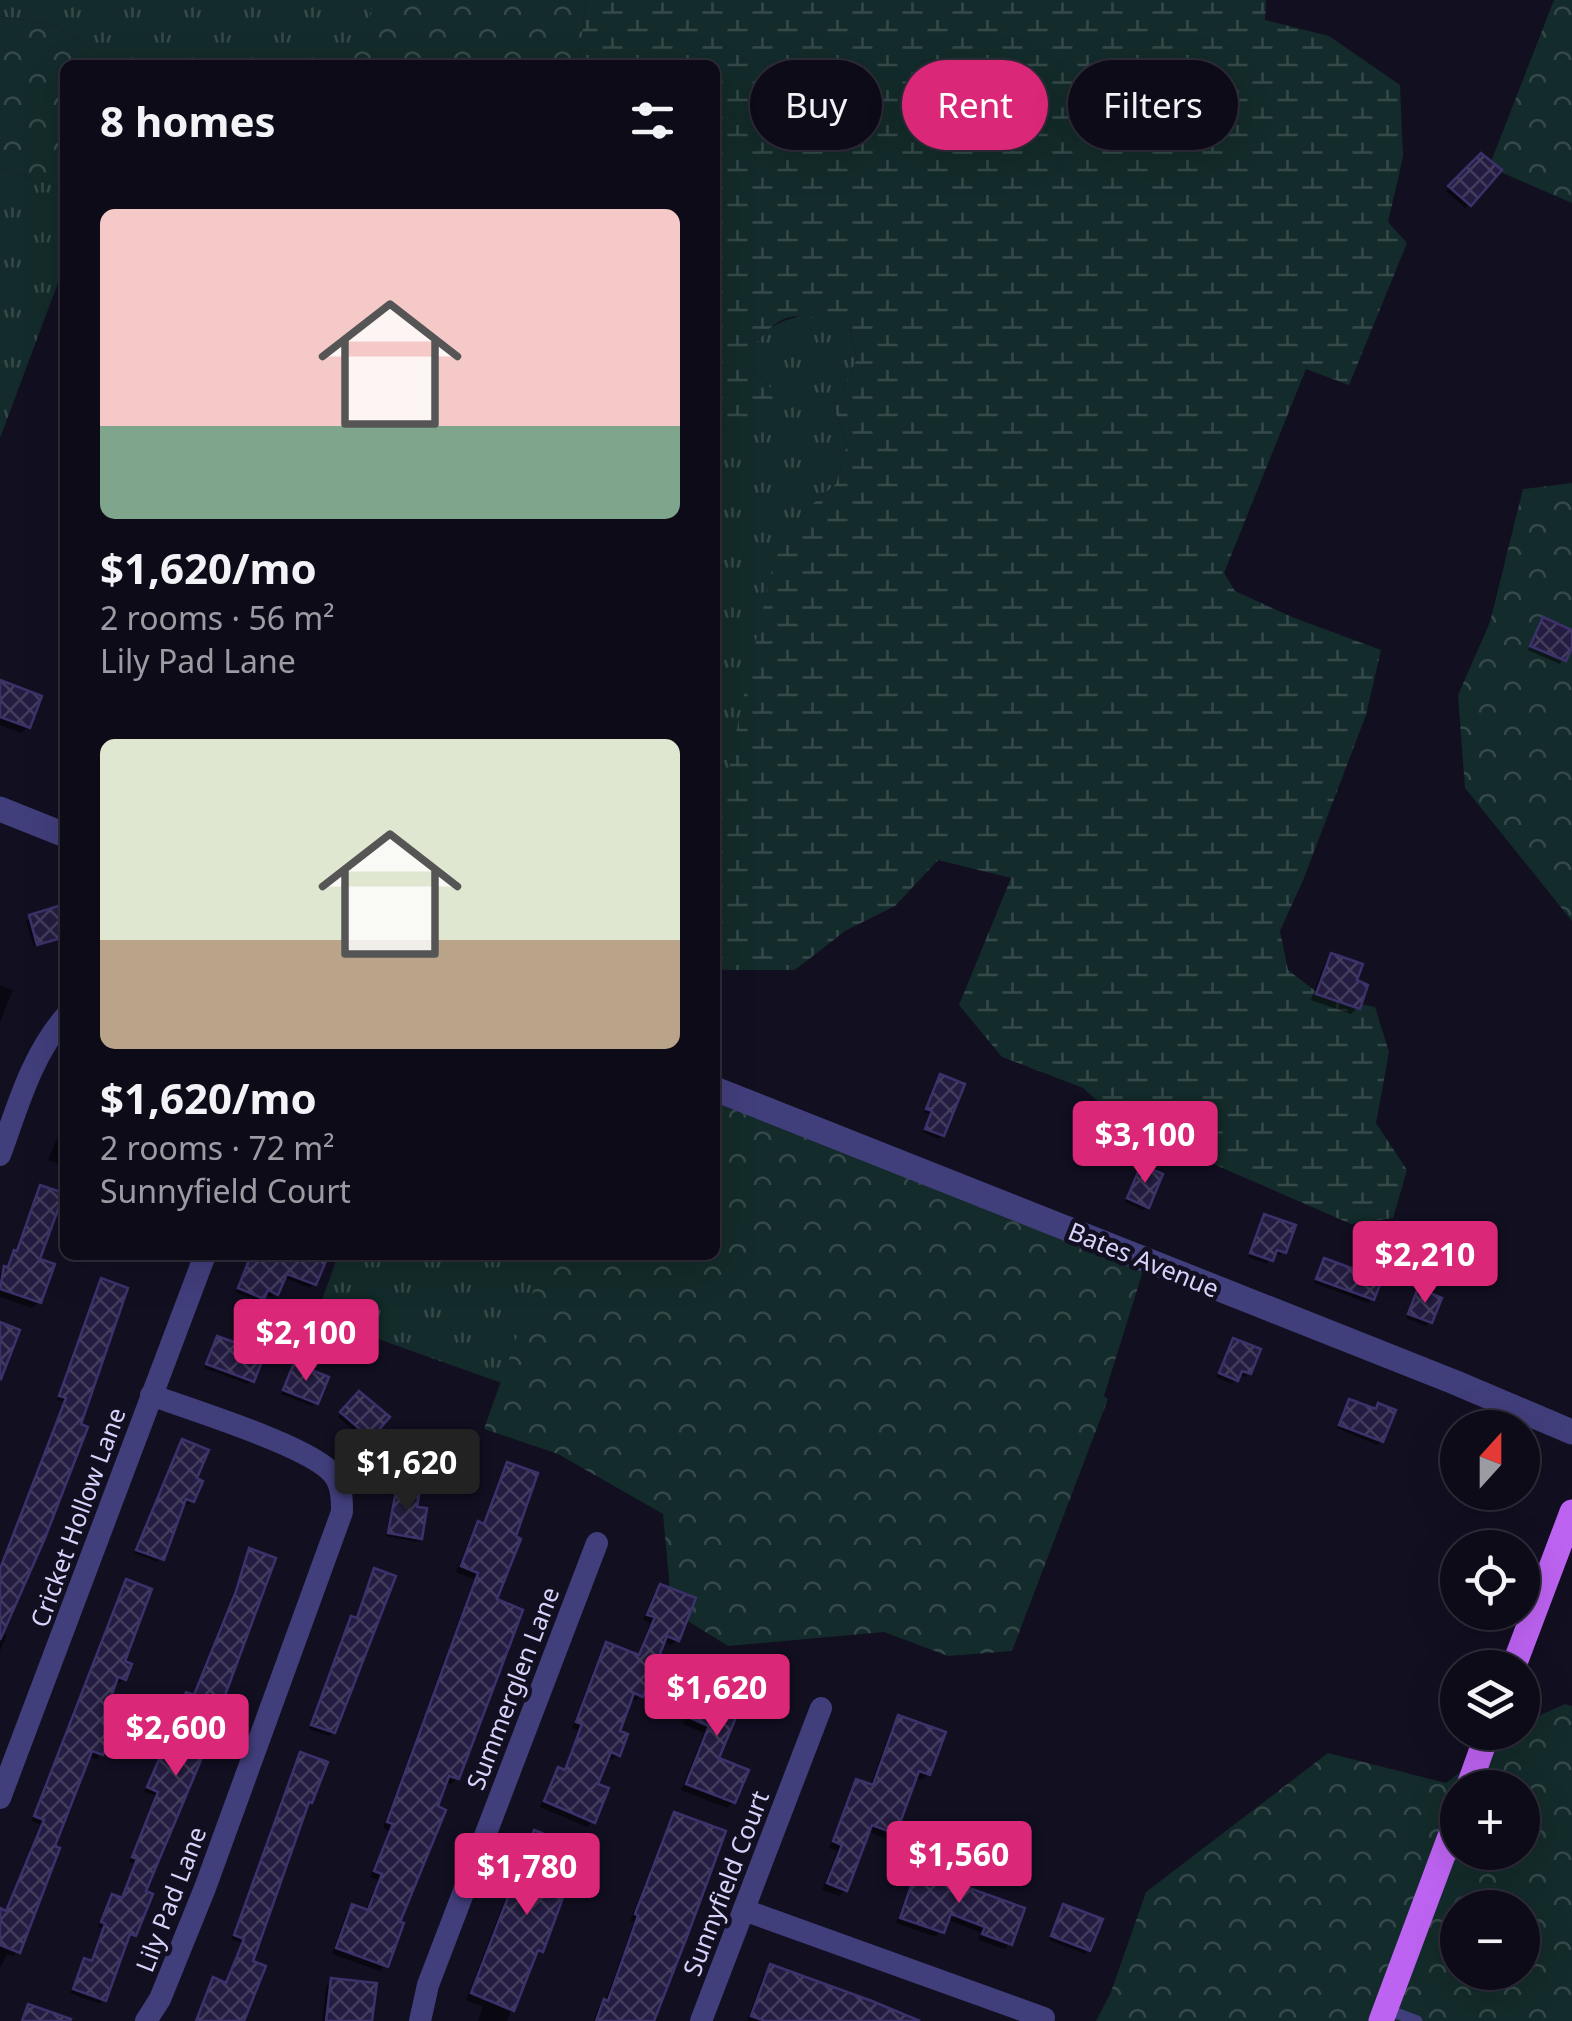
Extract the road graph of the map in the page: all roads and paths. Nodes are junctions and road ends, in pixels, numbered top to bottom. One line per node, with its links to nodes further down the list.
1 (0, 809): 2 (street)
2 (60, 832)
3 (60, 1022): 5 (street)
4 (720, 1091): 8 (street, Bates Avenue)
5 (0, 1156)
6 (203, 1260): 7 (street, Cricket Hollow Lane)
7 (151, 1395): 13 (street, Cricket Hollow Lane); 18 (street, Lily Pad Lane)
8 (1572, 1432)
9 (1572, 1512): 11 (main road)
10 (596, 1544): 19 (street, Summerglen Lane)
11 (1520, 1650)
12 (821, 1708): 15 (street, Sunnyfield Court)
13 (0, 1798)
14 (1440, 1863): 16 (main road)
15 (744, 1910): 17 (street); 20 (street, Sunnyfield Court)
16 (1383, 2015): 21 (lane)
17 (1044, 2018)
18 (146, 2021)
19 (420, 2021)
20 (701, 2021)
21 (1417, 2021)

